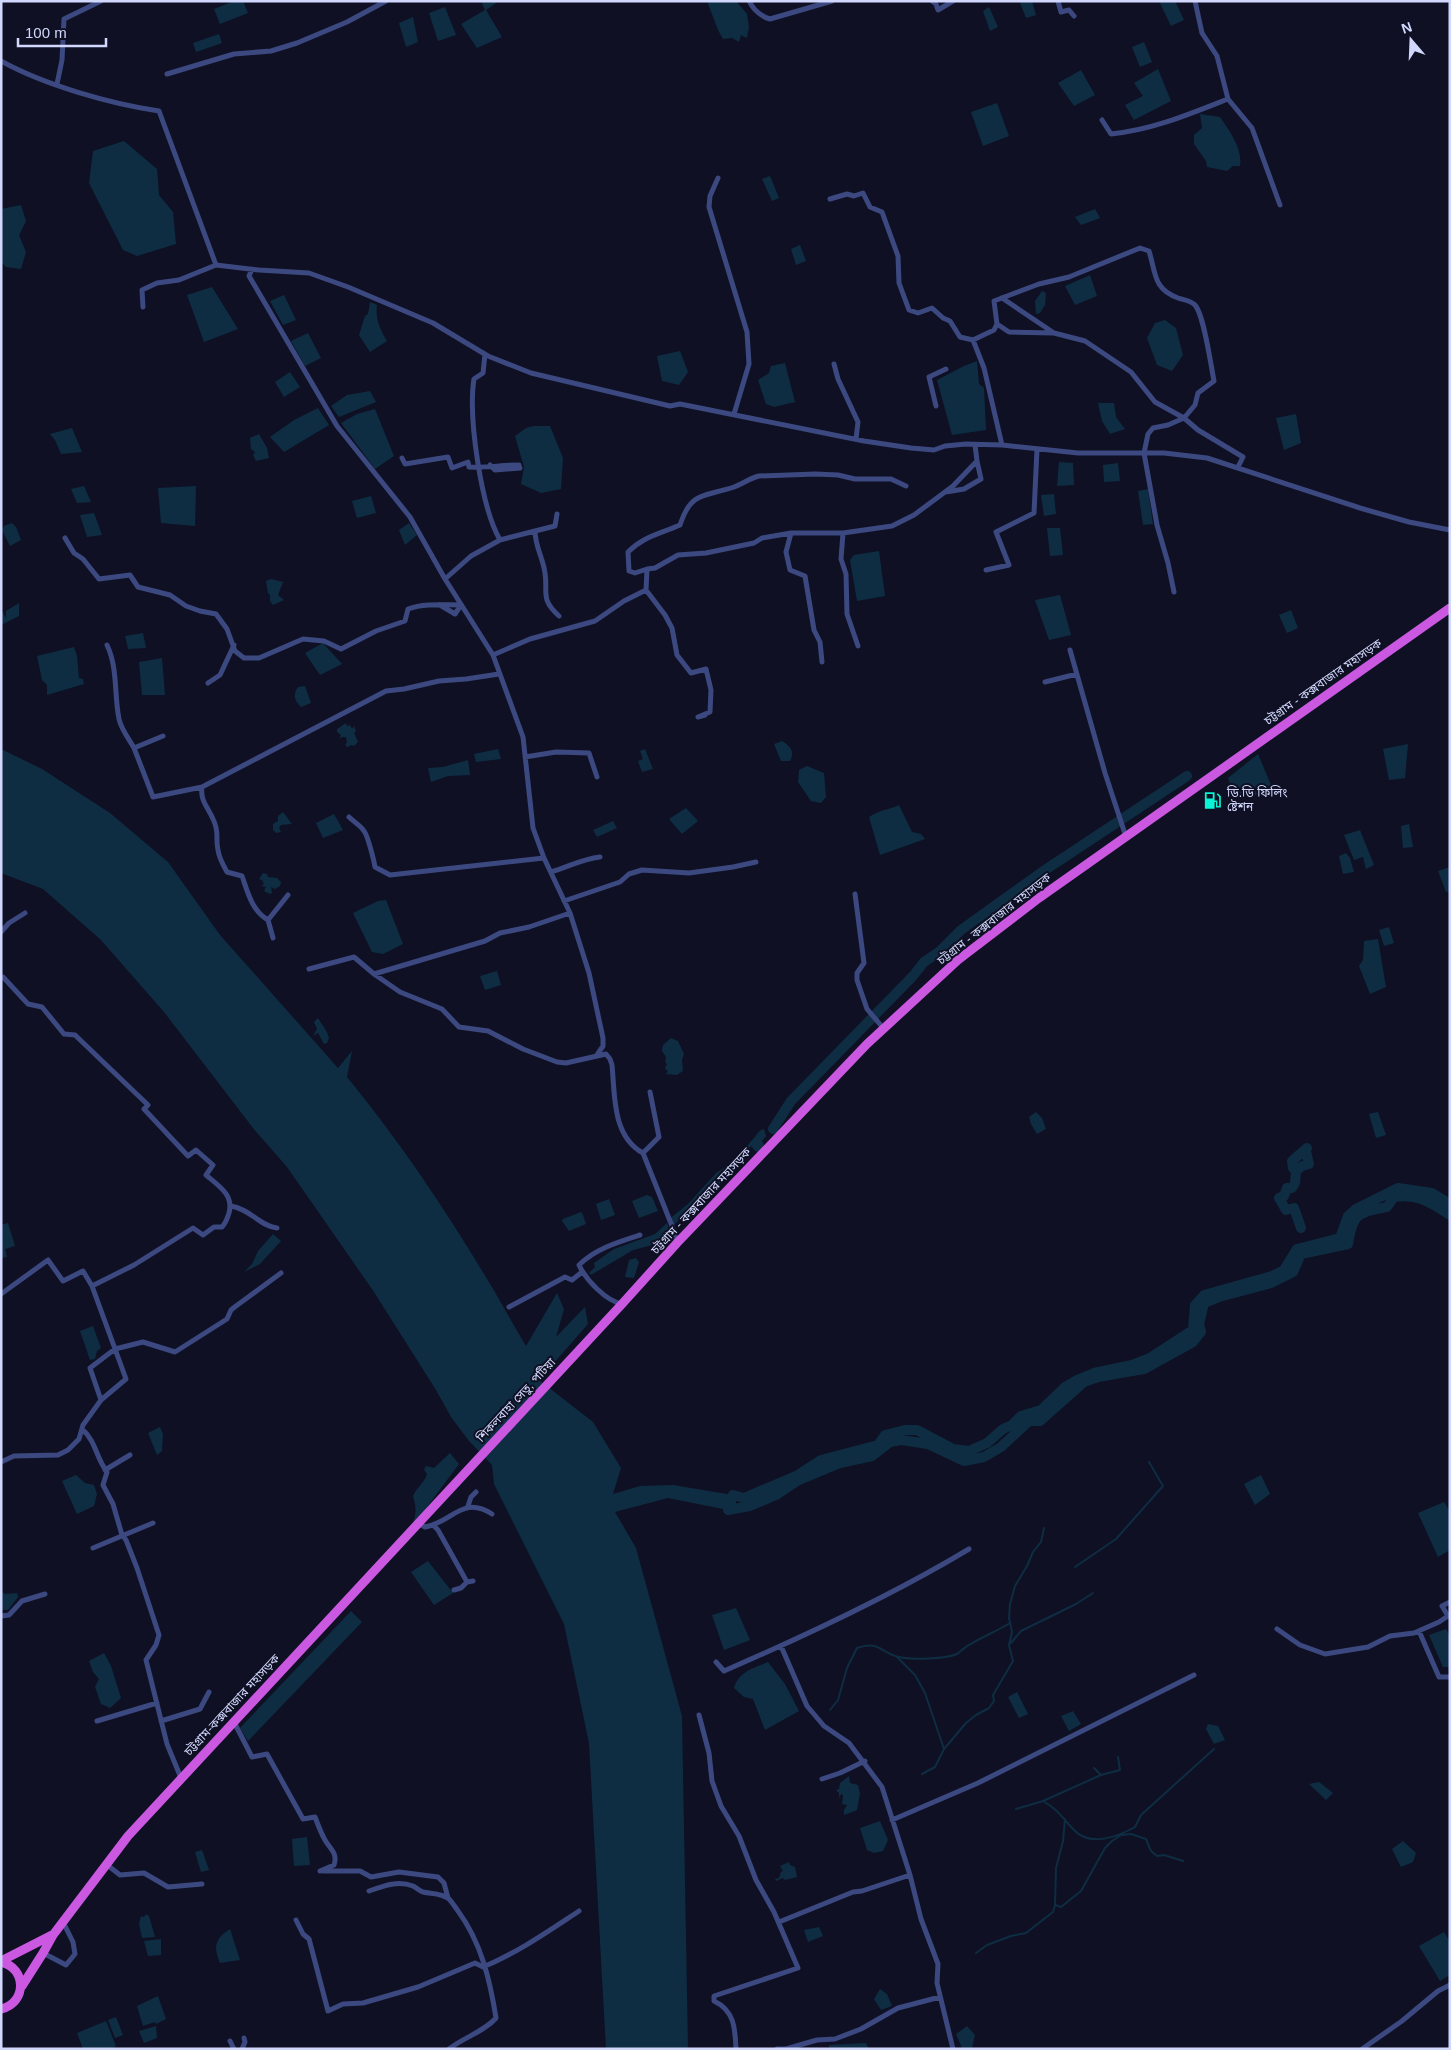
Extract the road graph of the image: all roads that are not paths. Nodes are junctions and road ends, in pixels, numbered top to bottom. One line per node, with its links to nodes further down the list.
1 (101, 1): 12 (street)
2 (386, 1): 11 (street)
3 (749, 1): 4 (street)
4 (832, 1)
5 (932, 1): 6 (street)
6 (953, 1)
7 (1058, 1): 9 (street)
8 (1195, 1): 13 (street)
9 (1074, 16)
10 (1, 61): 12 (street)
11 (167, 74)
12 (57, 84): 18 (street)
13 (1228, 100): 14 (street); 17 (street)
14 (1102, 120)
15 (718, 178): 29 (street)
16 (830, 199): 24 (street)
17 (1280, 205)
18 (216, 265): 19 (street); 21 (street)
19 (252, 269): 25 (street); 52 (street)
20 (1002, 298): 22 (street); 23 (street); 30 (street)
21 (144, 307)
22 (997, 324): 23 (street); 24 (street)
23 (1054, 333): 30 (street)
24 (973, 340): 33 (street)
25 (485, 354): 29 (street); 40 (street)
26 (834, 364): 31 (street)
27 (946, 369): 28 (street)
28 (936, 406)
29 (734, 414): 31 (street)
30 (1184, 418): 35 (street); 39 (street)
31 (856, 439): 32 (street)
32 (975, 445): 33 (street); 37 (street)
33 (1002, 445): 34 (street)
34 (1036, 449): 35 (street); 51 (street)
35 (1144, 453): 39 (street); 54 (street)
36 (402, 458): 40 (street)
37 (977, 461): 42 (street); 42 (street)
38 (519, 466): 40 (street)
39 (1238, 467): 44 (street)
40 (480, 468): 49 (street)
41 (906, 486): 50 (street)
42 (944, 492): 47 (street)
43 (557, 514): 45 (street)
44 (1450, 530)
45 (536, 531): 49 (street); 58 (street)
46 (791, 533): 47 (street); 50 (street); 64 (street)
47 (843, 533): 61 (street)
48 (65, 538): 59 (street)
49 (500, 540): 52 (street)
50 (647, 569): 53 (street)
51 (986, 570)
52 (445, 579): 55 (street)
53 (646, 590): 63 (street); 69 (street)
54 (1174, 592)
55 (461, 604): 56 (street); 56 (street); 63 (street)
56 (440, 605): 59 (street)
57 (1450, 608): 76 (highway, চট্টগ্রাম - কক্সবাজার মহাসড়ক)
58 (559, 616)
59 (234, 645): 68 (street)
60 (107, 646): 71 (street)
61 (858, 646)
62 (1070, 650): 66 (street)
63 (493, 655): 65 (street)
64 (822, 662)
65 (499, 674): 72 (street); 74 (street)
66 (1077, 674): 67 (street); 76 (street)
67 (1045, 682)
68 (208, 683)
69 (705, 715)
70 (163, 736): 71 (street)
71 (134, 748): 74 (street)
72 (525, 757): 73 (street); 78 (street)
73 (597, 777)
74 (202, 787): 86 (street)
75 (349, 817): 78 (street)
76 (1126, 837): 92 (highway, চট্টগ্রাম - কক্সবাজার মহাসড়ক)
77 (600, 856): 80 (street)
78 (544, 858): 80 (street)
79 (756, 862): 83 (street)
80 (551, 872): 83 (street)
81 (855, 894): 92 (street)
82 (288, 895): 86 (street)
83 (564, 901): 85 (street)
84 (25, 912): 87 (street)
85 (570, 913): 90 (street); 93 (street)
86 (268, 920): 88 (street)
87 (1, 932)
88 (272, 938)
89 (309, 970): 90 (street)
90 (374, 974): 93 (street)
91 (1, 978): 96 (street)
92 (884, 1029): 99 (highway, চট্টগ্রাম - কক্সবাজার মহাসড়ক)
93 (597, 1055): 95 (street)
94 (650, 1092): 95 (street)
95 (643, 1152): 99 (street)
96 (231, 1206): 97 (street); 102 (street)
97 (277, 1228)
98 (640, 1235): 100 (street)
99 (677, 1243): 104 (highway, চট্টগ্রাম - কক্সবাজার মহাসড়ক)
100 (582, 1272): 104 (street); 105 (street)
101 (282, 1273): 107 (street)
102 (92, 1286): 103 (street); 107 (street)
103 (1, 1294)
104 (622, 1304): 106 (highway, চট্টগ্রাম - কক্সবাজার মহাসড়ক)
105 (509, 1307)
106 (610, 1317): 116 (highway, শিকলবাহা সেতু, পটিয়া)
107 (115, 1349): 108 (street); 108 (street)
108 (101, 1400): 109 (street)
109 (82, 1429): 111 (street); 112 (street)
110 (130, 1455): 112 (street)
111 (1, 1462)
112 (105, 1470): 114 (street)
113 (96, 1484): 114 (street)
114 (103, 1485): 122 (street)
115 (476, 1492): 117 (street)
116 (440, 1500): 119 (highway, চট্টগ্রাম-কক্সবাজার মহাসড়ক)
117 (468, 1506): 118 (street); 121 (street)
118 (492, 1514)
119 (418, 1522): 121 (street); 142 (highway, চট্টগ্রাম-কক্সবাজার মহাসড়ক)
120 (153, 1523): 122 (street)
121 (434, 1525): 126 (street)
122 (122, 1535): 123 (street); 138 (street)
123 (93, 1548)
124 (969, 1549): 133 (street)
125 (473, 1581): 126 (street)
126 (467, 1582): 127 (street)
127 (454, 1590)
128 (44, 1594): 130 (street)
129 (1450, 1602): 132 (street)
130 (1, 1616)
131 (1277, 1629): 132 (street)
132 (1419, 1631): 136 (street)
133 (781, 1646): 134 (street); 143 (street)
134 (716, 1662)
135 (1194, 1675): 146 (street)
136 (1450, 1677)
137 (209, 1692): 141 (street)
138 (157, 1703): 140 (street); 141 (street)
139 (699, 1714): 155 (street)
140 (97, 1720)
141 (161, 1721): 144 (street)
142 (234, 1721): 144 (highway, চট্টগ্রাম-কক্সবাজার মহাসড়ক); 151 (street)
143 (864, 1761): 145 (street); 146 (street)
144 (181, 1778): 147 (highway, চট্টগ্রাম-কক্সবাজার মহাসড়ক)
145 (822, 1778)
146 (892, 1820): 148 (street)
147 (106, 1863): 149 (street); 154 (highway, চট্টগ্রাম-কক্সবাজার মহাসড়ক)
148 (910, 1875): 155 (street); 162 (street)
149 (202, 1884)
150 (369, 1891): 151 (street)
151 (448, 1898): 159 (street)
152 (579, 1911): 159 (street)
153 (296, 1920): 159 (street)
154 (63, 1922): 156 (highway, চট্টগ্রাম-কক্সবাজার মহাসড়ক); 157 (street)
155 (779, 1922): 170 (street)
156 (52, 1935): 157 (highway, চট্টগ্রাম-কক্সবাজার মহাসড়ক); 158 (highway, চট্টগ্রাম-কক্সবাজার মহাসড়ক)
157 (43, 1953): 161 (highway, চট্টগ্রাম-কক্সবাজার মহাসড়ক)
158 (1, 1962): 161 (highway)
159 (485, 1966): 169 (street)
160 (1450, 1985): 174 (street)
161 (22, 1986): 163 (highway, চট্টগ্রাম-কক্সবাজার মহাসড়ক)
162 (940, 1996): 172 (street); 173 (street)
163 (5, 2008): 164 (highway, চট্টগ্রাম-কক্সবাজার মহাসড়ক)
164 (1, 2017)
165 (244, 2038): 168 (street)
166 (230, 2040): 167 (street)
167 (234, 2049)
168 (242, 2049)
169 (449, 2049)
170 (736, 2049)
171 (777, 2049): 172 (street)
172 (785, 2049)
173 (953, 2049)
174 (1362, 2049)

